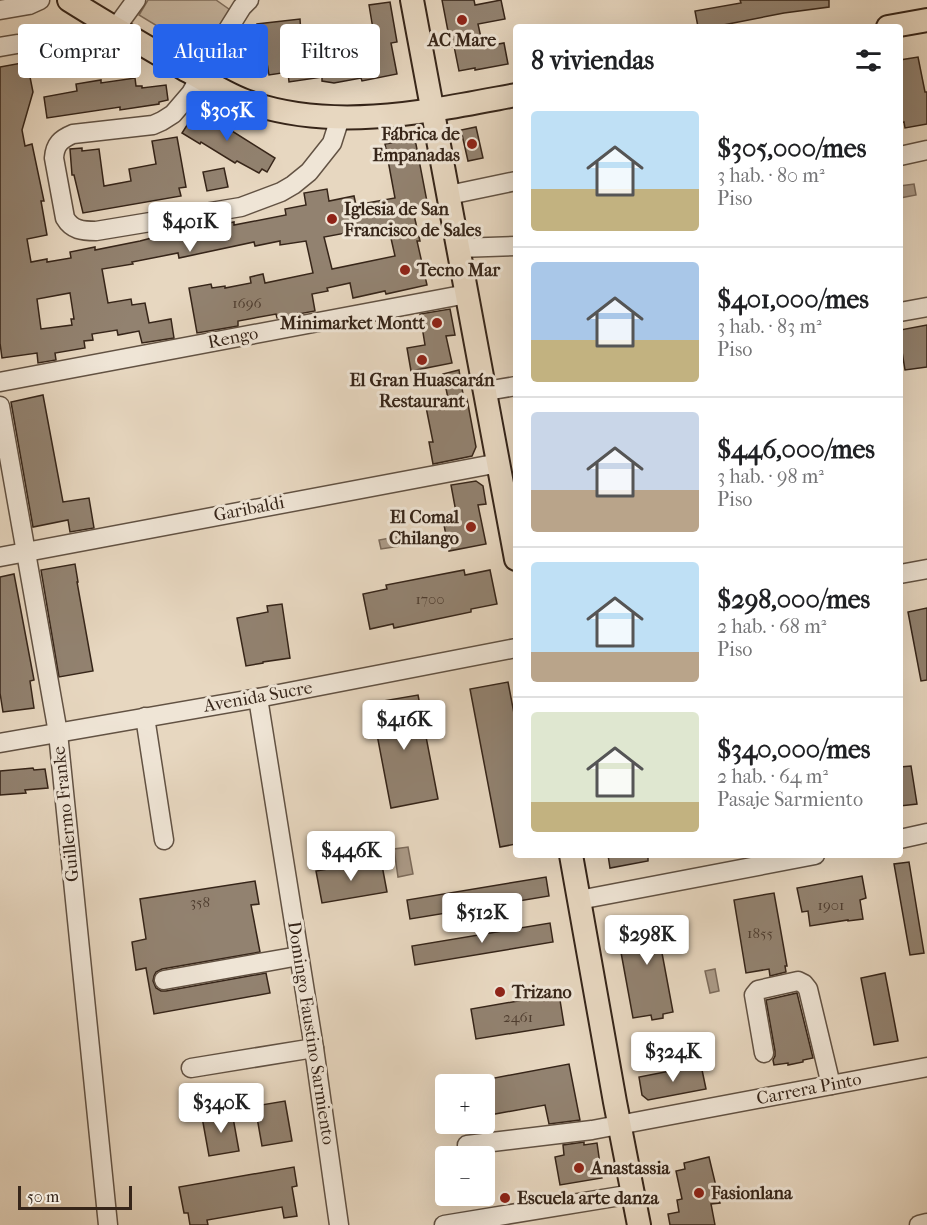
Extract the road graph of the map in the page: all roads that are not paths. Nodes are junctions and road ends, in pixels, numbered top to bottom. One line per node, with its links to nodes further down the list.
1 (40, 0): 6 (street)
2 (69, 0): 8 (main road)
3 (136, 0): 9 (street)
4 (249, 0): 10 (street)
5 (412, 0): 15 (main road)
6 (0, 10)
7 (927, 20): 11 (main road)
8 (107, 24)
9 (119, 24)
10 (232, 24)
11 (903, 24)
12 (199, 78): 16 (street)
13 (202, 78): 16 (main road)
14 (513, 96): 15 (main road)
15 (433, 110): 16 (main road); 20 (main road)
16 (340, 118)
17 (927, 150): 18 (street)
18 (903, 155)
19 (513, 182): 20 (street)
20 (449, 195): 22 (main road)
21 (513, 246): 22 (street)
22 (459, 248): 23 (main road)
23 (467, 294): 26 (street, Rengo); 28 (main road)
24 (927, 307): 25 (street)
25 (903, 311)
26 (0, 382)
27 (513, 386): 28 (street)
28 (486, 391): 30 (main road)
29 (0, 406): 32 (street, Guillermo Franke)
30 (499, 463): 31 (main road); 32 (street, Garibaldi)
31 (513, 542)
32 (26, 552): 33 (street, Garibaldi); 39 (street, Guillermo Franke)
33 (0, 557)
34 (927, 568): 35 (street)
35 (903, 573)
36 (513, 649): 37 (street, Avenida Sucre)
37 (258, 698): 38 (street, Avenida Sucre); 48 (street, Domingo Faustino Sarmiento)
38 (145, 717): 39 (street, Avenida Sucre); 43 (street)
39 (58, 733): 40 (street, Avenida Sucre); 59 (street, Guillermo Franke)
40 (0, 743)
41 (927, 833): 42 (street)
42 (903, 838)
43 (164, 840)
44 (572, 858): 47 (main road)
45 (783, 858): 46 (street)
46 (751, 861): 47 (street)
47 (579, 900): 55 (main road)
48 (299, 956): 49 (street); 50 (street, Domingo Faustino Sarmiento)
49 (165, 980)
50 (314, 1048): 53 (street); 60 (street, Domingo Faustino Sarmiento)
51 (764, 1053): 54 (street)
52 (927, 1067): 54 (street, Carrera Pinto)
53 (191, 1068)
54 (831, 1085): 55 (street, Carrera Pinto)
55 (620, 1125): 56 (street, Carrera Pinto); 57 (main road)
56 (467, 1145)
57 (633, 1194): 61 (street); 62 (main road)
58 (927, 1224): 63 (street)
59 (108, 1225)
60 (339, 1225)
61 (444, 1225)
62 (639, 1225)
63 (919, 1225)

